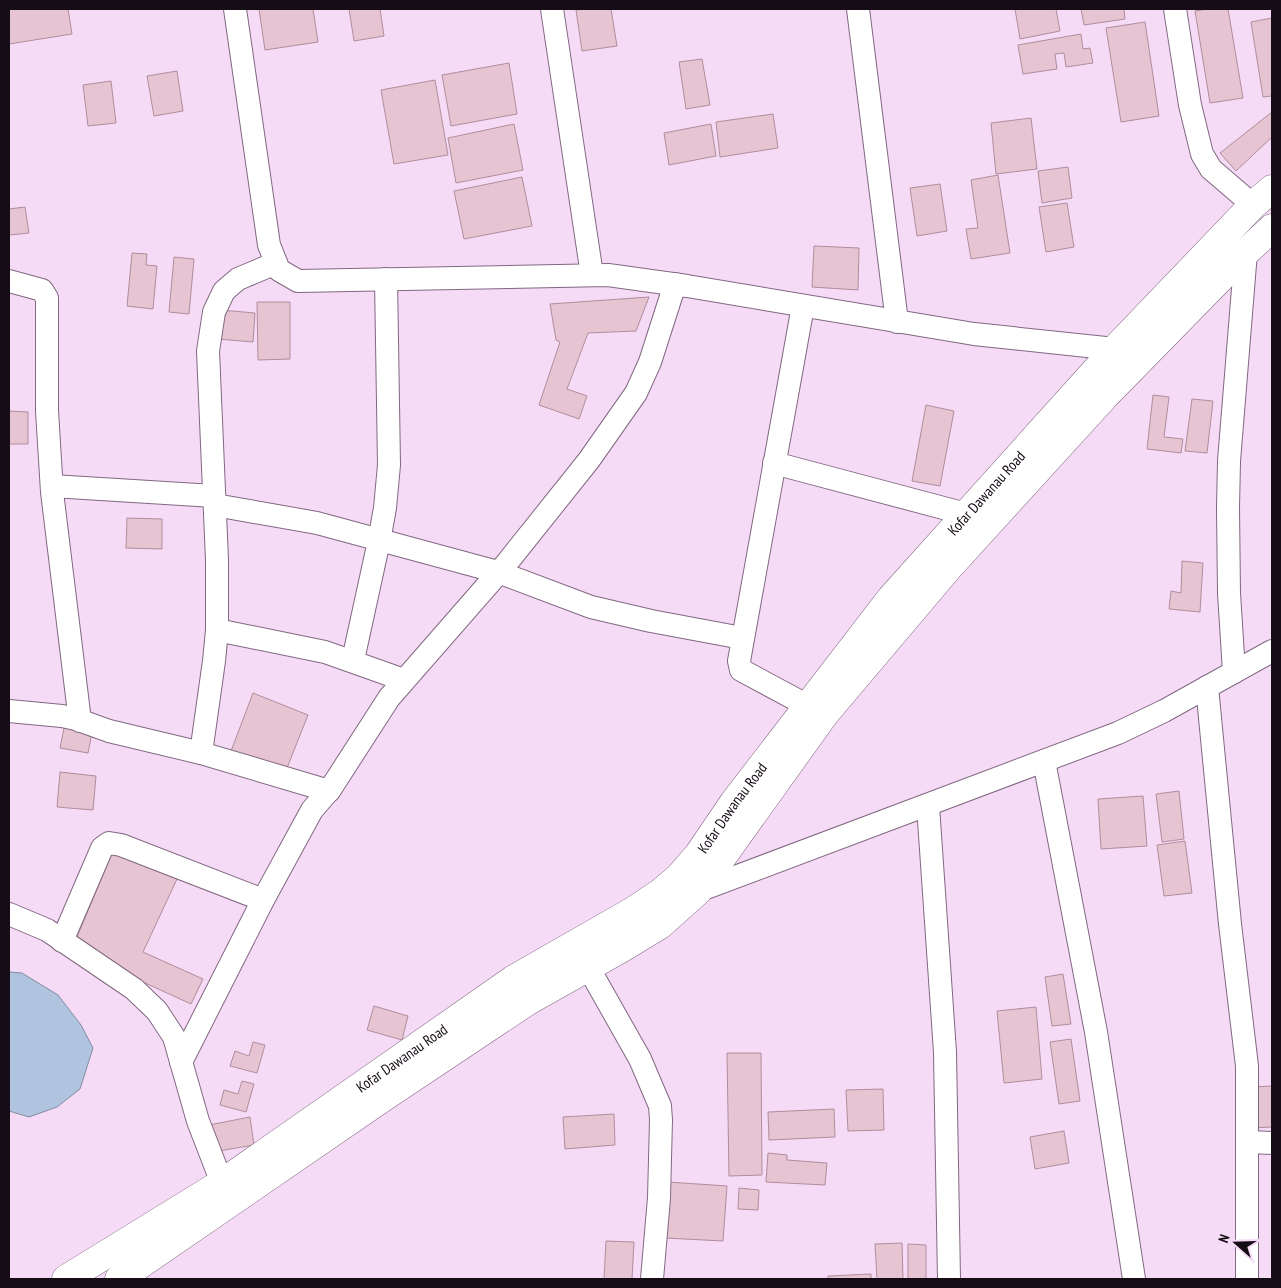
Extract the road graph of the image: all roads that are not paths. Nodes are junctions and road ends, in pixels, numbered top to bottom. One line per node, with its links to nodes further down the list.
1 (235, 9): 8 (street)
2 (552, 9): 9 (street)
3 (858, 9): 14 (street)
4 (1175, 9): 5 (street)
5 (1263, 197): 15 (street, Kofar Dawanau Road)
6 (1272, 228): 7 (street, Kofar Dawanau Road)
7 (1246, 252): 26 (street); 36 (street, Kofar Dawanau Road)
8 (276, 263): 10 (street); 18 (street)
9 (592, 275): 10 (street); 12 (street)
10 (386, 279): 20 (street)
11 (9, 281): 17 (street)
12 (675, 284): 13 (street); 21 (street)
13 (803, 306): 14 (street); 16 (street)
14 (897, 322): 15 (street)
15 (1115, 349): 19 (street, Kofar Dawanau Road)
16 (774, 463): 19 (street); 23 (street)
17 (52, 486): 18 (street); 31 (street)
18 (215, 500): 20 (street); 22 (street)
19 (966, 514): 29 (street, Kofar Dawanau Road)
20 (379, 541): 21 (street); 25 (street)
21 (498, 572): 23 (street); 27 (street)
22 (217, 630): 25 (street); 32 (street)
23 (742, 638): 29 (street)
24 (1272, 651): 26 (street)
25 (353, 660): 27 (street)
26 (1234, 672): 28 (street)
27 (404, 680): 34 (street)
28 (1207, 688): 33 (street); 43 (street)
29 (808, 706): 41 (street, Kofar Dawanau Road)
30 (9, 712): 31 (street)
31 (80, 721): 32 (street)
32 (201, 754): 34 (street)
33 (1044, 761): 35 (street); 50 (street)
34 (329, 791): 37 (street)
35 (928, 806): 36 (street); 49 (street)
36 (698, 891): 40 (street, Kofar Dawanau Road)
37 (263, 900): 39 (street); 42 (street)
38 (9, 914): 39 (street)
39 (62, 941): 42 (street)
40 (588, 967): 41 (street, Kofar Dawanau Road); 48 (street)
41 (521, 990): 45 (street, Kofar Dawanau Road); 46 (street)
42 (181, 1062): 45 (street)
43 (1248, 1142): 44 (street); 51 (street)
44 (1272, 1143)
45 (222, 1183): 47 (street, Kofar Dawanau Road)
46 (128, 1277)
47 (66, 1279)
48 (652, 1279)
49 (949, 1279)
50 (1134, 1279)
51 (1247, 1279)

